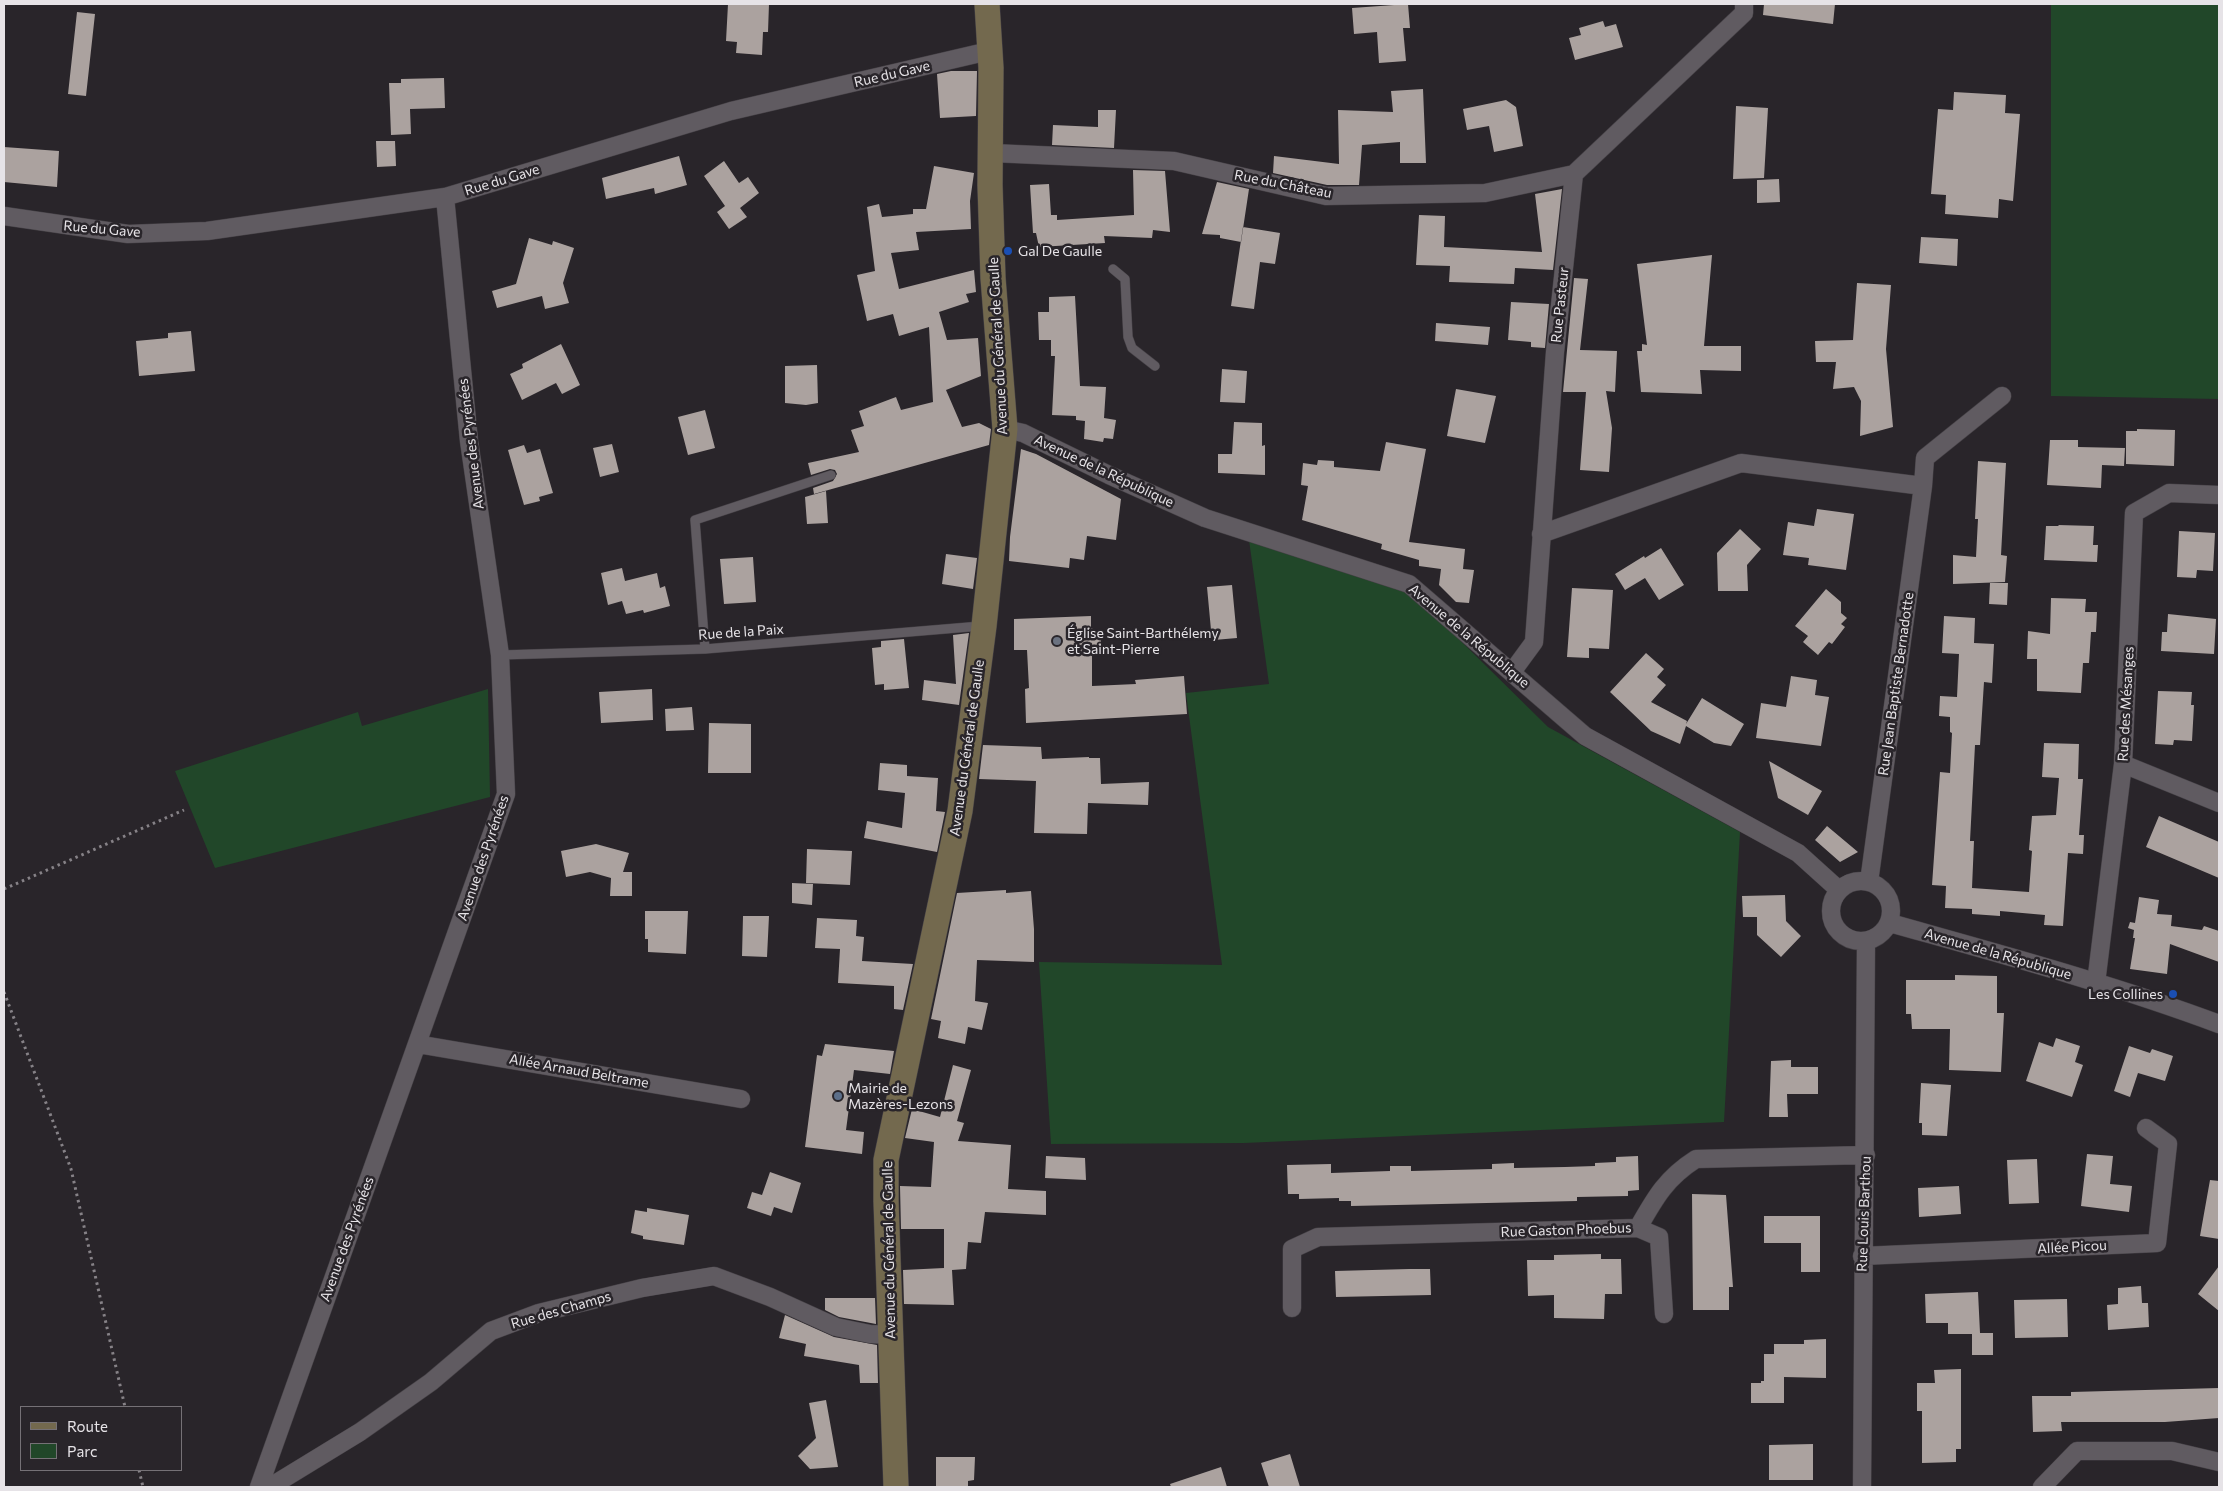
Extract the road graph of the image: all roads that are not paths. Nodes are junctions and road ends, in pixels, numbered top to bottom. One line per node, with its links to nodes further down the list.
1 (987, 4): 3 (main road, Avenue du Général de Gaulle)
2 (1744, 4): 5 (street)
3 (989, 51): 4 (main road, Avenue du Général de Gaulle); 6 (street, Rue du Gave)
4 (992, 152): 5 (street, Rue du Château); 11 (main road, Avenue du Général de Gaulle)
5 (1574, 174): 15 (street, Rue Pasteur)
6 (445, 197): 7 (street, Rue du Gave); 18 (street, Avenue des Pyrénées)
7 (4, 216)
8 (1113, 269): 9 (lane)
9 (1155, 366)
10 (2002, 396): 13 (street, Rue Jean Baptiste Bernadotte)
11 (1006, 429): 16 (main road, Avenue du Général de Gaulle); 19 (street, Avenue de la République)
12 (831, 475): 17 (lane)
13 (1923, 486): 15 (street); 22 (street, Rue Jean Baptiste Bernadotte)
14 (2219, 495): 20 (street, Rue des Mésanges)
15 (1541, 534): 19 (street, Rue Pasteur)
16 (984, 626): 17 (lane, Rue de la Paix); 36 (main road, Avenue du Général de Gaulle)
17 (705, 649): 18 (lane, Rue de la Paix)
18 (500, 656): 28 (street, Avenue des Pyrénées)
19 (1512, 672): 23 (street, Avenue de la République)
20 (2123, 764): 21 (street); 26 (street, Rue des Mésanges)
21 (2219, 803)
22 (1870, 882): 23 (street); 24 (street)
23 (1839, 890): 25 (street)
24 (1890, 923): 25 (street); 26 (street, Avenue de la République)
25 (1866, 942): 31 (street, Rue Louis Barthou)
26 (2096, 983): 27 (street, Avenue de la République)
27 (2219, 1024)
28 (417, 1044): 29 (street, Allée Arnaud Beltrame); 38 (street, Avenue des Pyrénées)
29 (741, 1098)
30 (2146, 1128): 33 (street, Allée Picou)
31 (1866, 1155): 32 (street, Rue Gaston Phoebus); 33 (street, Rue Louis Barthou)
32 (1638, 1228): 34 (street, Rue Gaston Phoebus); 35 (street)
33 (1862, 1256): 41 (street, Rue Louis Barthou)
34 (1292, 1308)
35 (1664, 1314)
36 (890, 1335): 39 (street, Rue des Champs); 40 (main road, Avenue du Général de Gaulle)
37 (2219, 1462): 42 (street)
38 (259, 1487)
39 (270, 1487)
40 (896, 1487)
41 (1862, 1487)
42 (2042, 1487)

